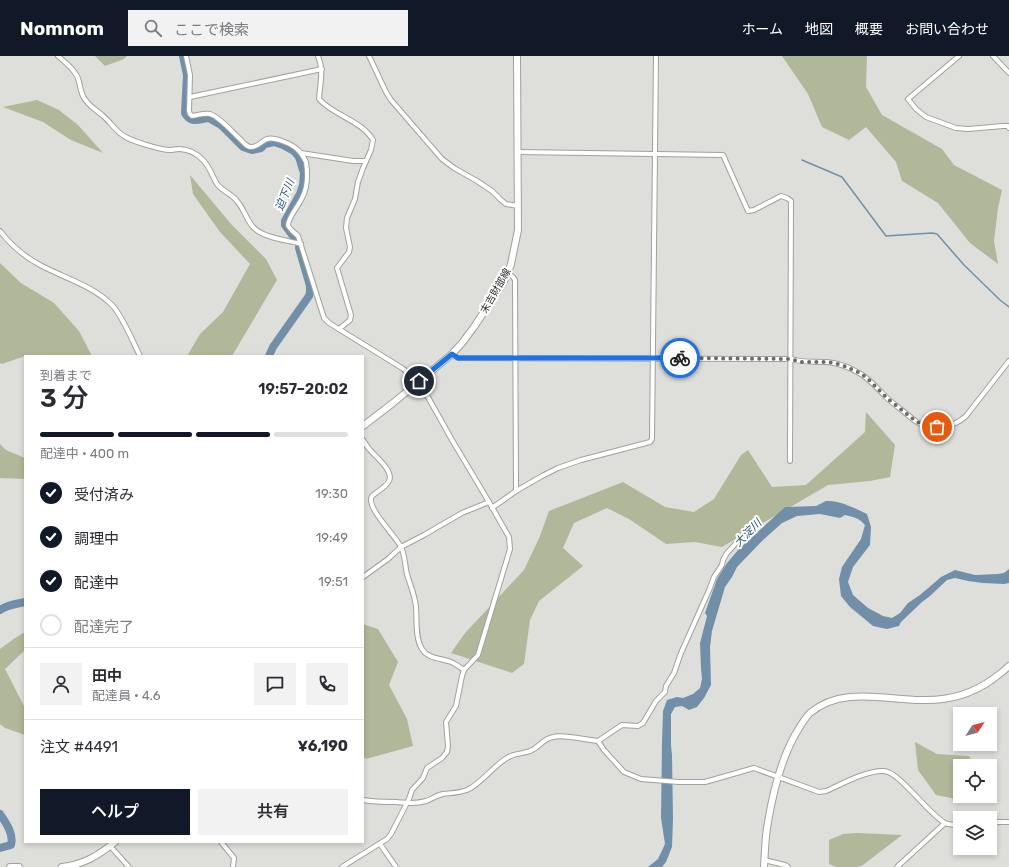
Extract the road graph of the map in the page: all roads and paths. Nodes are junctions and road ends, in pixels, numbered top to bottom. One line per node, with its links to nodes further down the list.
1 (58, 56): 19 (street)
2 (186, 56): 11 (street)
3 (318, 56): 9 (street)
4 (369, 56): 17 (street)
5 (517, 56): 13 (main road, 末吉財部線)
6 (656, 56): 15 (street)
7 (958, 56): 12 (street)
8 (994, 56): 10 (street)
9 (322, 69): 11 (street); 16 (street)
10 (1009, 73)
11 (190, 97): 14 (street)
12 (1009, 128)
13 (518, 152): 15 (street); 17 (main road, 末吉財部線)
14 (301, 153): 16 (street); 19 (street)
15 (655, 153): 25 (street); 26 (street)
16 (366, 161): 21 (street)
17 (518, 206): 20 (main road, 末吉財部線)
18 (0, 231): 23 (street)
19 (301, 244): 21 (street)
20 (508, 273): 22 (main road, 末吉財部線); 24 (street)
21 (339, 329): 28 (street)
22 (452, 354): 24 (street); 28 (main road, 末吉財部線)
23 (139, 355)
24 (515, 358): 25 (street); 32 (street)
25 (653, 358): 26 (street); 32 (street)
26 (791, 359): 27 (street); 31 (street)
27 (1009, 361)
28 (419, 381): 29 (main road, 末吉財部線); 33 (street)
29 (364, 425)
30 (364, 441): 36 (street)
31 (790, 461)
32 (516, 491): 34 (street)
33 (490, 502): 34 (street); 36 (street)
34 (492, 508): 39 (street)
35 (738, 541): 40 (street)
36 (401, 547): 37 (street); 39 (street)
37 (364, 576)
38 (1009, 666): 41 (main road)
39 (464, 670): 43 (street)
40 (598, 741): 41 (street); 43 (street)
41 (777, 777): 46 (street); 51 (main road)
42 (364, 800): 43 (street)
43 (407, 803): 50 (street)
44 (997, 822): 45 (street)
45 (1009, 822)
46 (945, 823): 47 (street); 60 (street)
47 (953, 824)
48 (222, 843): 56 (street)
49 (113, 844): 54 (main road); 55 (street)
50 (380, 844): 57 (street); 58 (street)
51 (764, 864): 59 (street)
52 (10, 867): 53 (main road)
53 (19, 867)
54 (62, 867)
55 (130, 867)
56 (233, 867)
57 (342, 867)
58 (396, 867)
59 (788, 867)
60 (897, 867)

